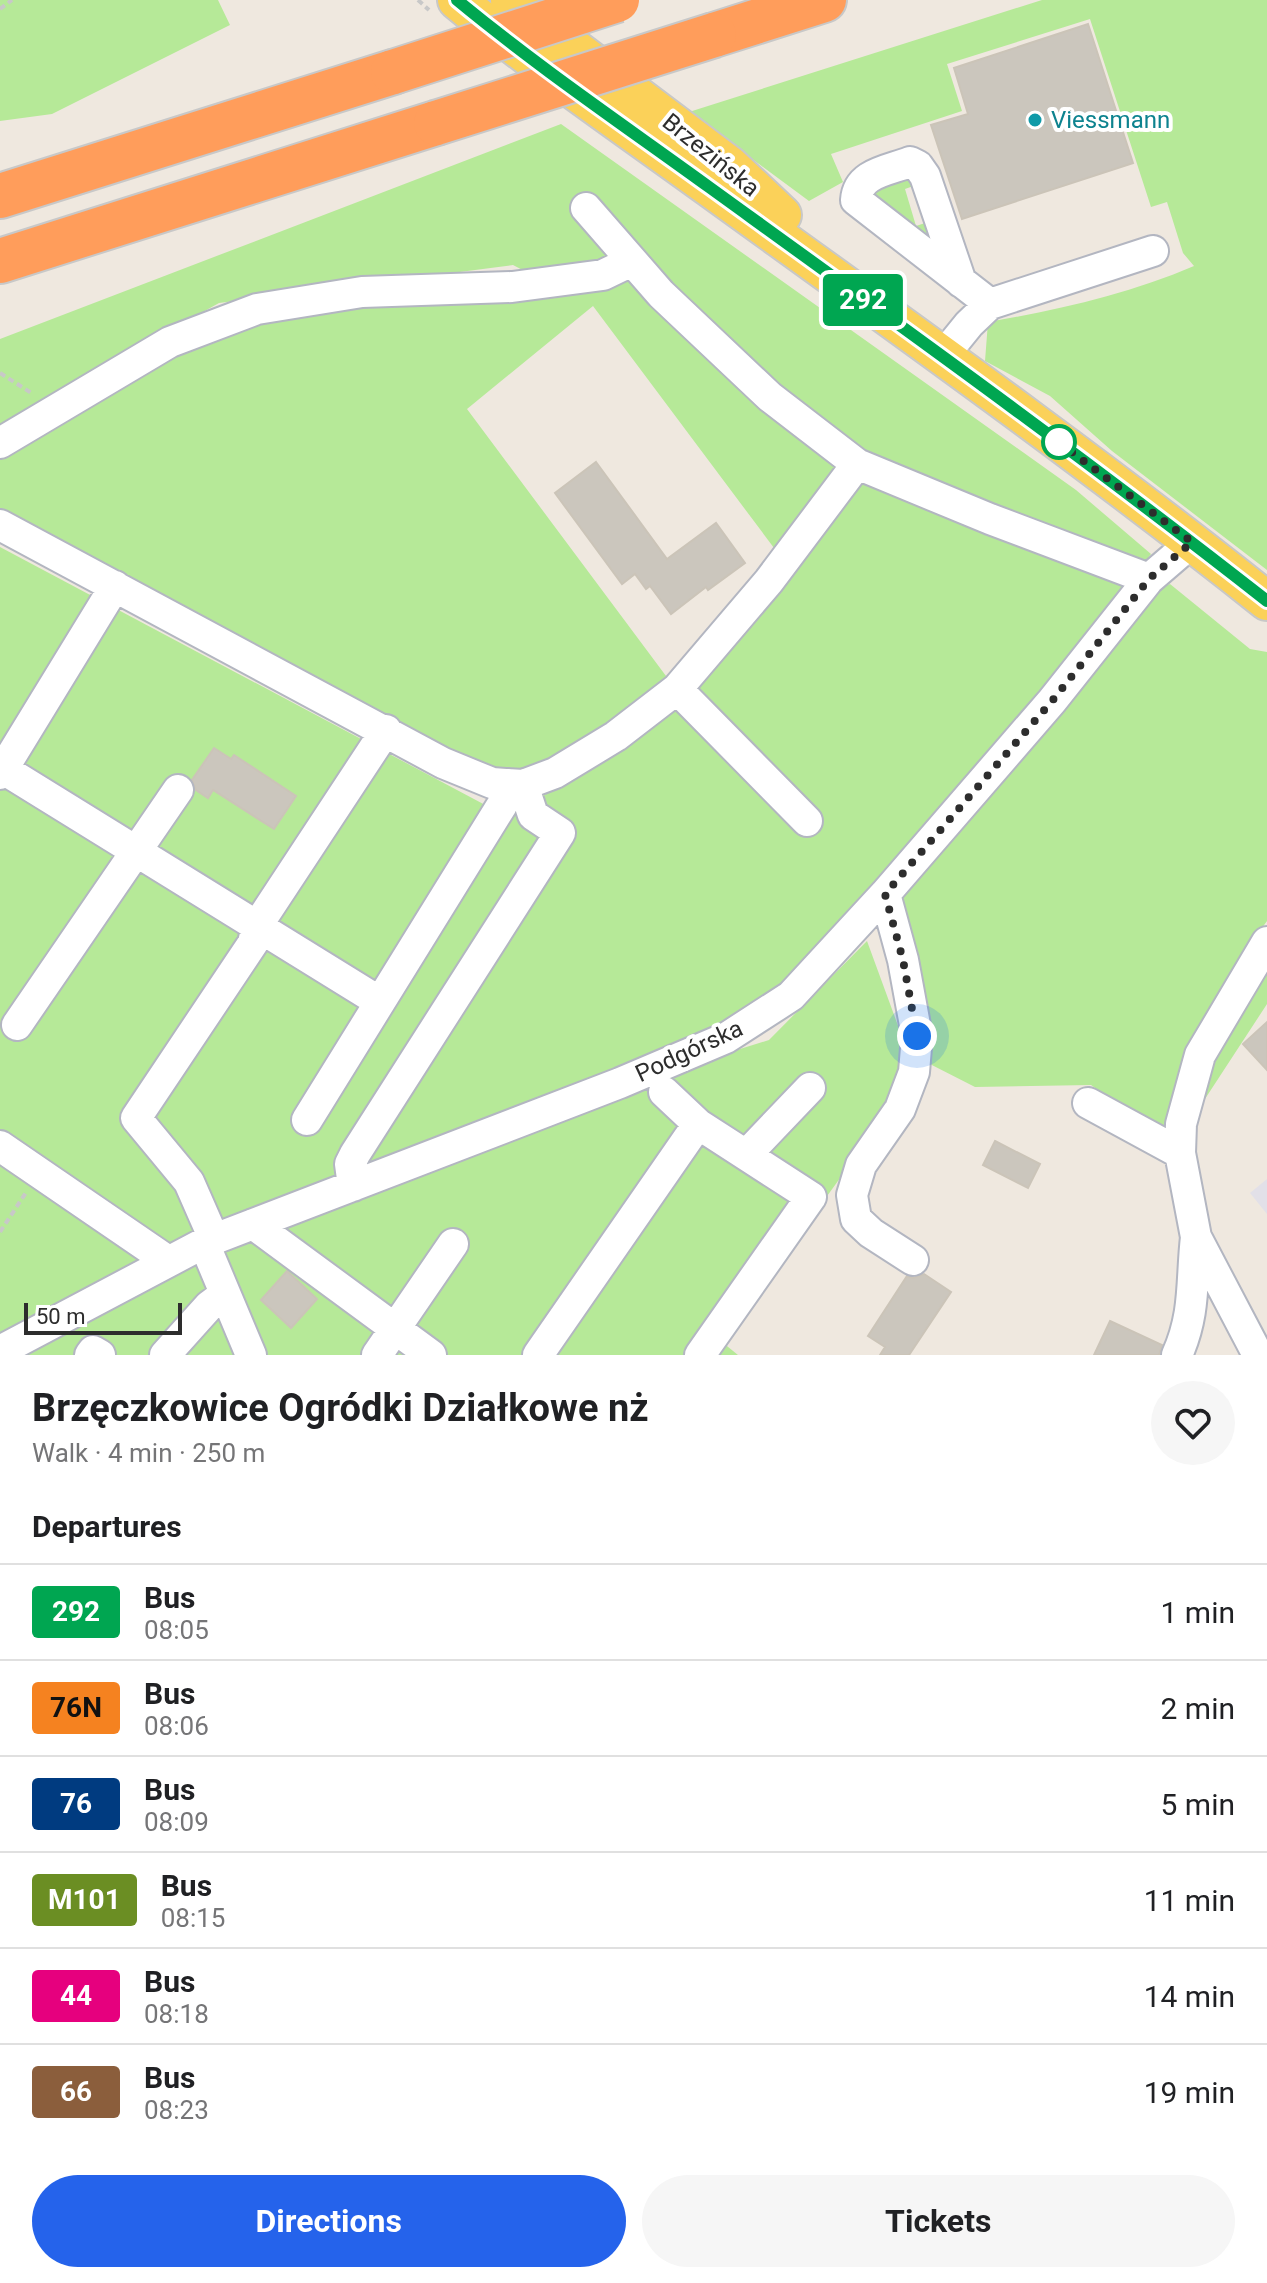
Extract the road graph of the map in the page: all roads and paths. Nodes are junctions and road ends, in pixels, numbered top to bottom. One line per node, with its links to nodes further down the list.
1 (12, 0): 6 (path)
2 (457, 0): 14 (main road, Brzezińska)
3 (510, 0): 14 (main road, Brzezińska)
4 (617, 0): 7 (highway, bridge)
5 (824, 0): 10 (highway, bridge)
6 (0, 9)
7 (0, 196)
8 (586, 208): 11 (street)
9 (1153, 251): 13 (street)
10 (0, 261)
11 (632, 261): 17 (street); 19 (street)
12 (961, 282): 13 (street)
13 (990, 304): 15 (street)
14 (910, 334): 15 (main road)
15 (943, 356): 21 (main road)
16 (0, 373): 17 (path)
17 (51, 413): 18 (street)
18 (0, 443)
19 (857, 464): 22 (street); 25 (street)
20 (0, 525): 23 (street)
21 (1192, 542): 22 (street, Podgórska); 24 (main road)
22 (1149, 579): 32 (street, Podgórska)
23 (115, 586): 26 (street); 27 (street)
24 (1267, 601)
25 (677, 689): 28 (street); 30 (street)
26 (386, 730): 28 (street); 33 (street)
27 (1, 770): 31 (street)
28 (516, 784): 35 (street); 46 (street)
29 (178, 790): 31 (street)
30 (807, 821)
31 (136, 851): 33 (street); 36 (street)
32 (885, 894): 46 (street, Podgórska); 52 (street)
33 (257, 926): 35 (street); 50 (street)
34 (1267, 942): 43 (street)
35 (380, 1002): 40 (street)
36 (17, 1025)
37 (810, 1088): 44 (street)
38 (664, 1092): 41 (street)
39 (1088, 1103): 43 (street)
40 (307, 1120)
41 (698, 1124): 44 (street); 63 (street)
42 (0, 1146): 45 (street)
43 (1180, 1153): 49 (street)
44 (746, 1155): 64 (street)
45 (39, 1173): 48 (path); 53 (street)
46 (353, 1186): 47 (street, Podgórska)
47 (253, 1224): 50 (street, Podgórska); 55 (street)
48 (0, 1232)
49 (1196, 1237): 65 (street); 66 (street)
50 (209, 1241): 53 (street, Podgórska); 54 (street)
51 (453, 1244): 55 (street)
52 (913, 1260)
53 (168, 1261): 56 (street, Podgórska)
54 (225, 1294): 59 (street); 60 (street)
55 (394, 1330): 61 (street); 62 (street)
56 (0, 1351)
57 (90, 1355): 58 (street)
58 (100, 1355)
59 (165, 1355)
60 (251, 1355)
61 (377, 1355)
62 (431, 1355)
63 (538, 1355)
64 (700, 1355)
65 (1177, 1355)
66 (1258, 1355)

